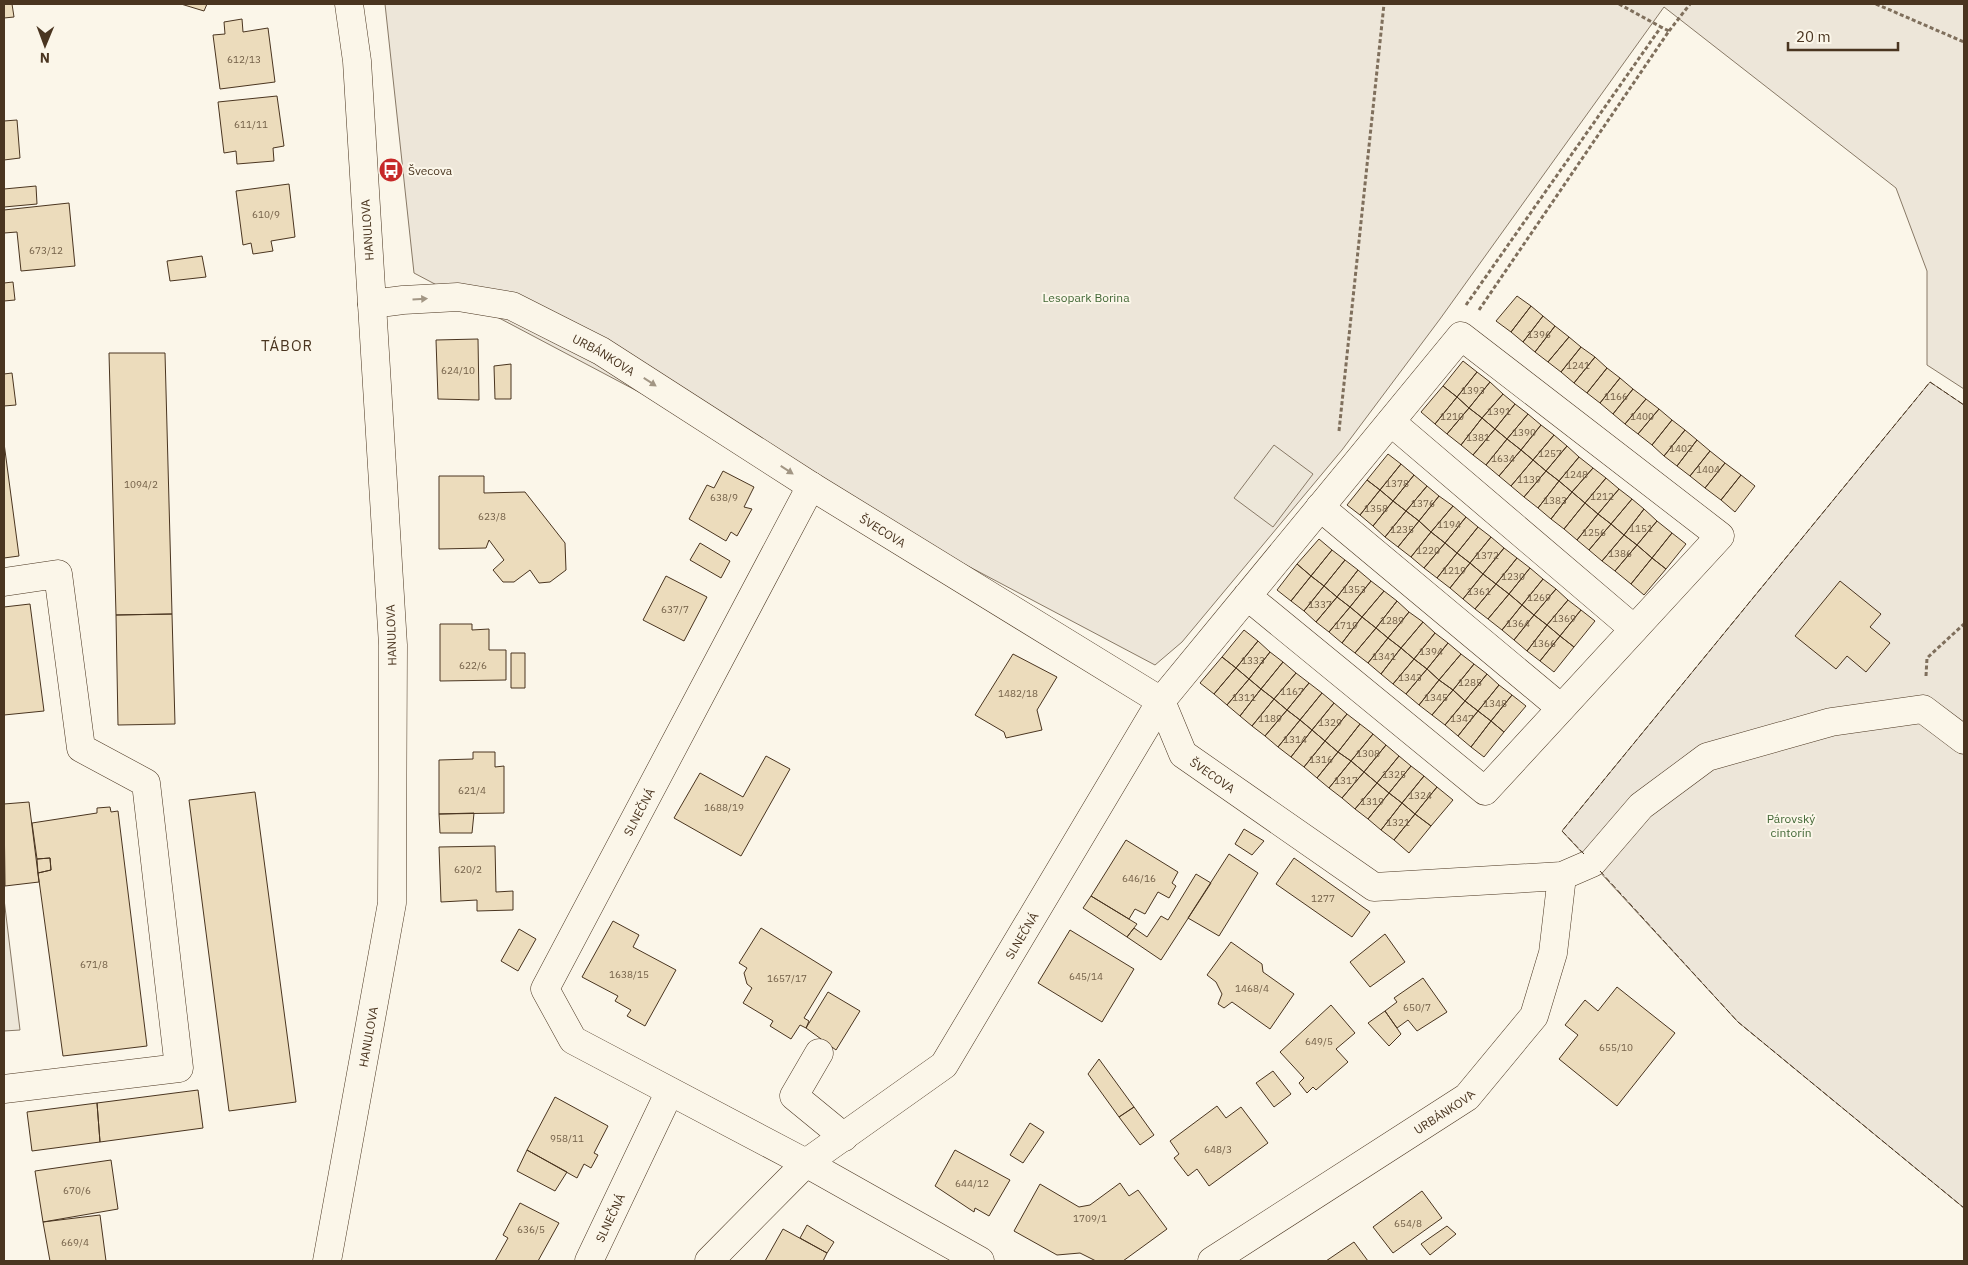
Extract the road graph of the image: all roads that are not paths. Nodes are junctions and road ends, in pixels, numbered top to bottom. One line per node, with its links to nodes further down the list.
1 (349, 4): 2 (street, HANULOVA)
2 (372, 304): 4 (street, URBÁNKOVA, one-way to 4); 18 (street, HANULOVA)
3 (1391, 422): 5 (street, SLNEČNÁ); 8 (street); 8 (street, SLNEČNÁ)
4 (812, 486): 9 (street, ŠVECOVA); 15 (street, SLNEČNÁ)
5 (1320, 508): 7 (street, SLNEČNÁ); 10 (street)
6 (4, 582): 14 (street)
7 (1247, 596): 9 (street, SLNEČNÁ); 10 (street)
8 (1634, 629): 10 (street)
9 (1161, 702): 12 (street, ŠVECOVA); 16 (street, SLNEČNÁ)
10 (1561, 708)
11 (1964, 740): 12 (street)
12 (1562, 876): 22 (street, URBÁNKOVA)
13 (819, 1053): 16 (street)
14 (4, 1089)
15 (669, 1093): 17 (street, SLNEČNÁ); 19 (street, SLNEČNÁ)
16 (844, 1136): 17 (street, SLNEČNÁ)
17 (806, 1163): 20 (street, SLNEČNÁ); 21 (street, SLNEČNÁ)
18 (327, 1261)
19 (589, 1261)
20 (708, 1261)
21 (980, 1261)
22 (1212, 1261)

